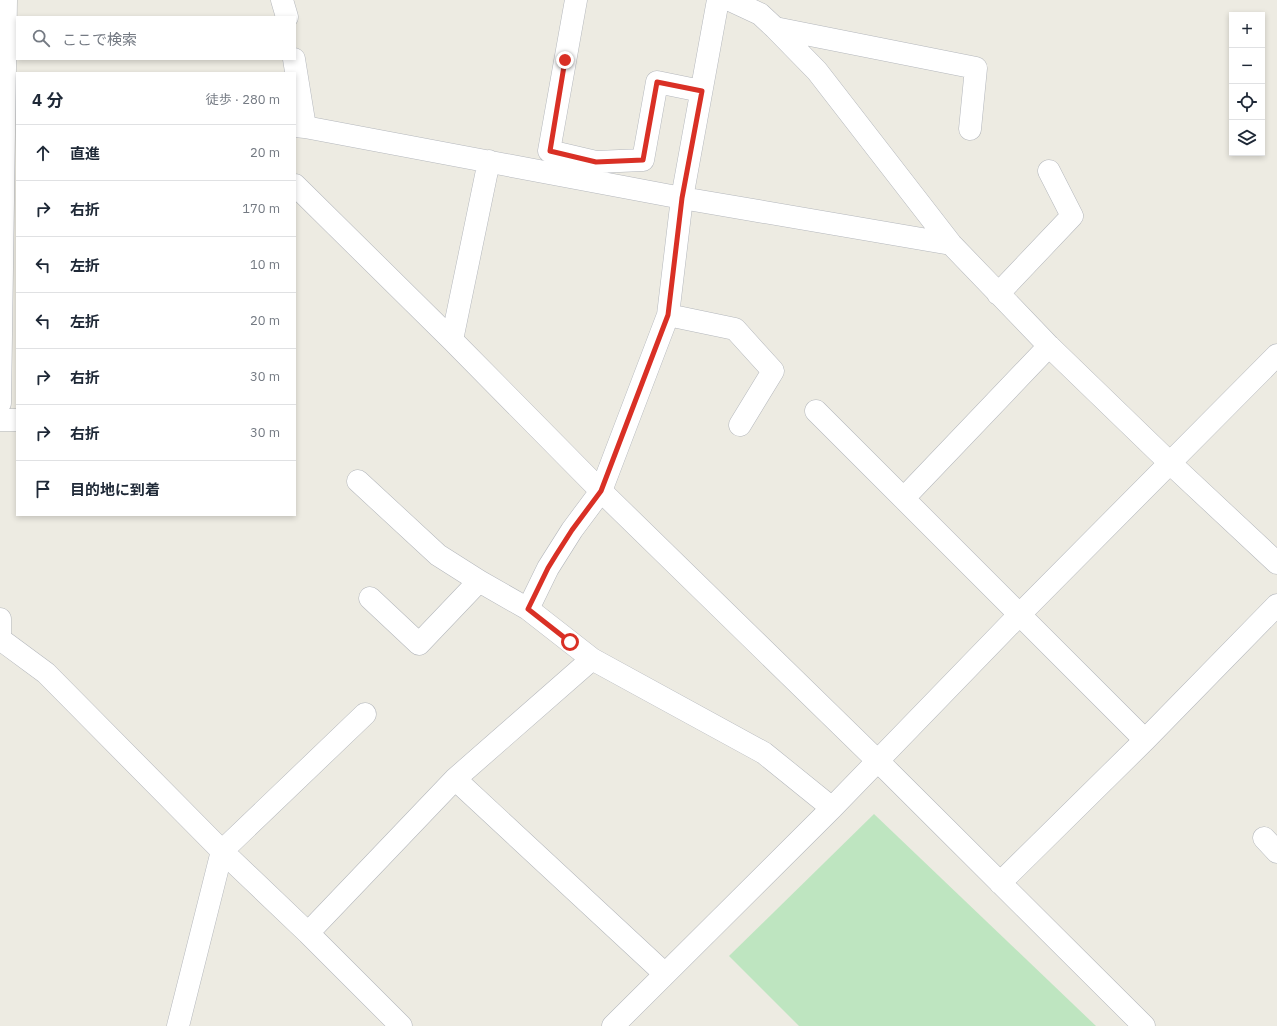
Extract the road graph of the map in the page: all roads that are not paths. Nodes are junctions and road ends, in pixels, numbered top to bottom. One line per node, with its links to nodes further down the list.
1 (6, 0): 12 (street)
2 (282, 0): 6 (street)
3 (576, 0): 11 (street)
4 (718, 0): 11 (street)
5 (730, 0): 7 (street)
6 (286, 16)
7 (775, 28): 14 (street); 19 (street)
8 (294, 60): 9 (street)
9 (295, 72)
10 (296, 81): 13 (street)
11 (702, 91): 18 (street)
12 (7, 121): 20 (street)
13 (300, 126): 15 (street)
14 (970, 129)
15 (489, 162): 18 (street); 23 (street)
16 (1049, 171): 21 (street)
17 (296, 187): 23 (street)
18 (682, 198): 19 (street); 22 (street)
19 (951, 244): 21 (street)
20 (1, 265): 26 (street)
21 (998, 294): 24 (street)
22 (668, 315): 30 (street); 33 (street)
23 (452, 340): 33 (street)
24 (1049, 346): 31 (street); 34 (street)
25 (1277, 355): 31 (street)
26 (0, 403)
27 (816, 411): 34 (street)
28 (0, 420): 29 (street)
29 (16, 420)
30 (740, 425)
31 (1170, 464): 35 (street); 40 (street)
32 (358, 481): 36 (street)
33 (601, 491): 39 (street); 46 (street)
34 (904, 498): 40 (street)
35 (1277, 563)
36 (479, 581): 37 (street); 39 (street)
37 (370, 598)
38 (1277, 605): 45 (street)
39 (528, 609): 43 (street)
40 (1020, 614): 45 (street); 46 (street)
41 (0, 619): 42 (street)
42 (0, 640): 49 (street)
43 (592, 659): 47 (street); 48 (street)
44 (365, 714): 49 (street)
45 (1145, 740): 50 (street)
46 (877, 760): 48 (street); 50 (street)
47 (455, 779): 51 (street); 52 (street)
48 (832, 808): 52 (street)
49 (222, 851): 51 (street); 53 (street)
50 (1000, 883): 56 (street)
51 (308, 933): 54 (street)
52 (665, 974): 55 (street)
53 (178, 1026)
54 (401, 1026)
55 (613, 1026)
56 (1144, 1026)

